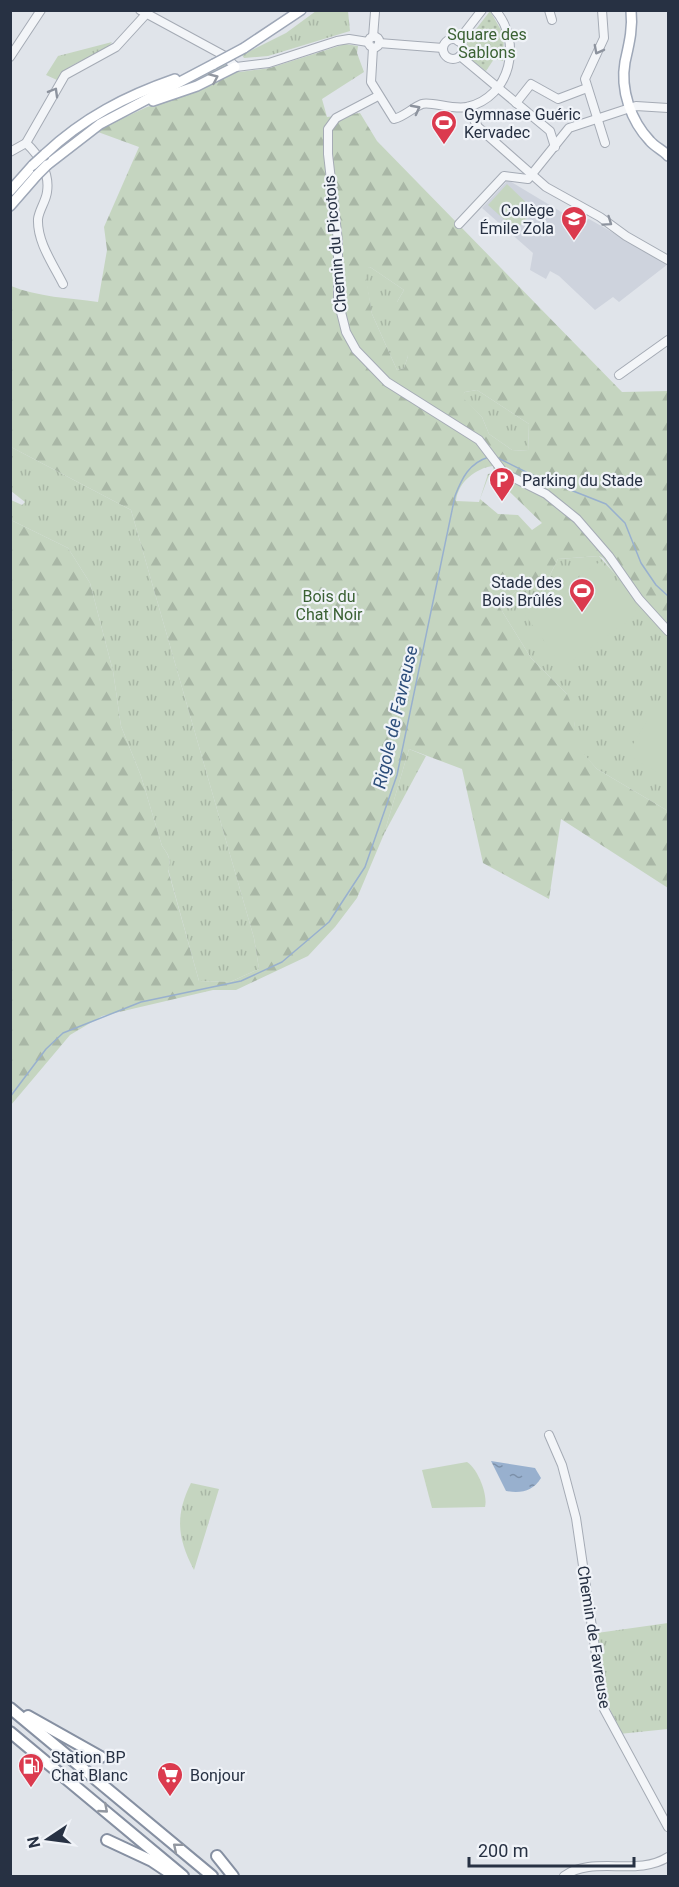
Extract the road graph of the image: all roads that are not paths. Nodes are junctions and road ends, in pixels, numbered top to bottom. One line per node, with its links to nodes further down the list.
1 (301, 10): 17 (main road, bridge)
2 (482, 10): 11 (street)
3 (495, 10): 18 (street)
4 (549, 10): 10 (street)
5 (602, 10): 19 (street, one-way to 19)
6 (631, 10): 23 (main road)
7 (37, 12): 15 (street)
8 (145, 12): 16 (street); 29 (street, one-way to 8)
9 (375, 12): 12 (street)
10 (552, 20)
11 (459, 41): 13 (street); 14 (street)
12 (373, 42): 13 (street); 16 (street); 20 (street)
13 (443, 48): 14 (street)
14 (460, 56): 18 (street)
15 (10, 57)
16 (237, 63): 25 (main road, one-way to 16)
17 (214, 64): 25 (main road); 35 (main road, bridge)
18 (498, 88): 21 (street); 22 (street)
19 (587, 88): 21 (street); 26 (street)
20 (378, 96): 22 (street, one-way to 22); 42 (street, Chemin du Picotois)
21 (516, 103): 28 (street)
22 (467, 107): 34 (street)
23 (633, 107): 24 (street); 26 (street); 33 (main road)
24 (669, 108)
25 (120, 112): 36 (main road, bridge)
26 (597, 119): 27 (street); 30 (street)
27 (569, 128): 28 (street); 31 (street)
28 (552, 134): 31 (street)
29 (26, 143): 32 (street); 39 (street)
30 (605, 143)
31 (555, 147): 34 (street)
32 (10, 152)
33 (666, 153)
34 (532, 174): 37 (street); 38 (street, one-way to 38)
35 (10, 191)
36 (10, 206)
37 (459, 224)
38 (669, 260)
39 (63, 284)
40 (669, 340): 41 (street)
41 (619, 375)
42 (669, 631)
43 (549, 1435): 47 (street, Chemin de Favreuse)
44 (14, 1710): 46 (highway); 52 (highway, one-way to 44)
45 (10, 1732): 51 (highway, one-way to 51)
46 (101, 1757)
47 (669, 1827)
48 (107, 1840): 51 (highway)
49 (217, 1856): 53 (highway)
50 (669, 1857): 54 (street)
51 (182, 1876)
52 (212, 1876)
53 (233, 1876)
54 (564, 1876)

